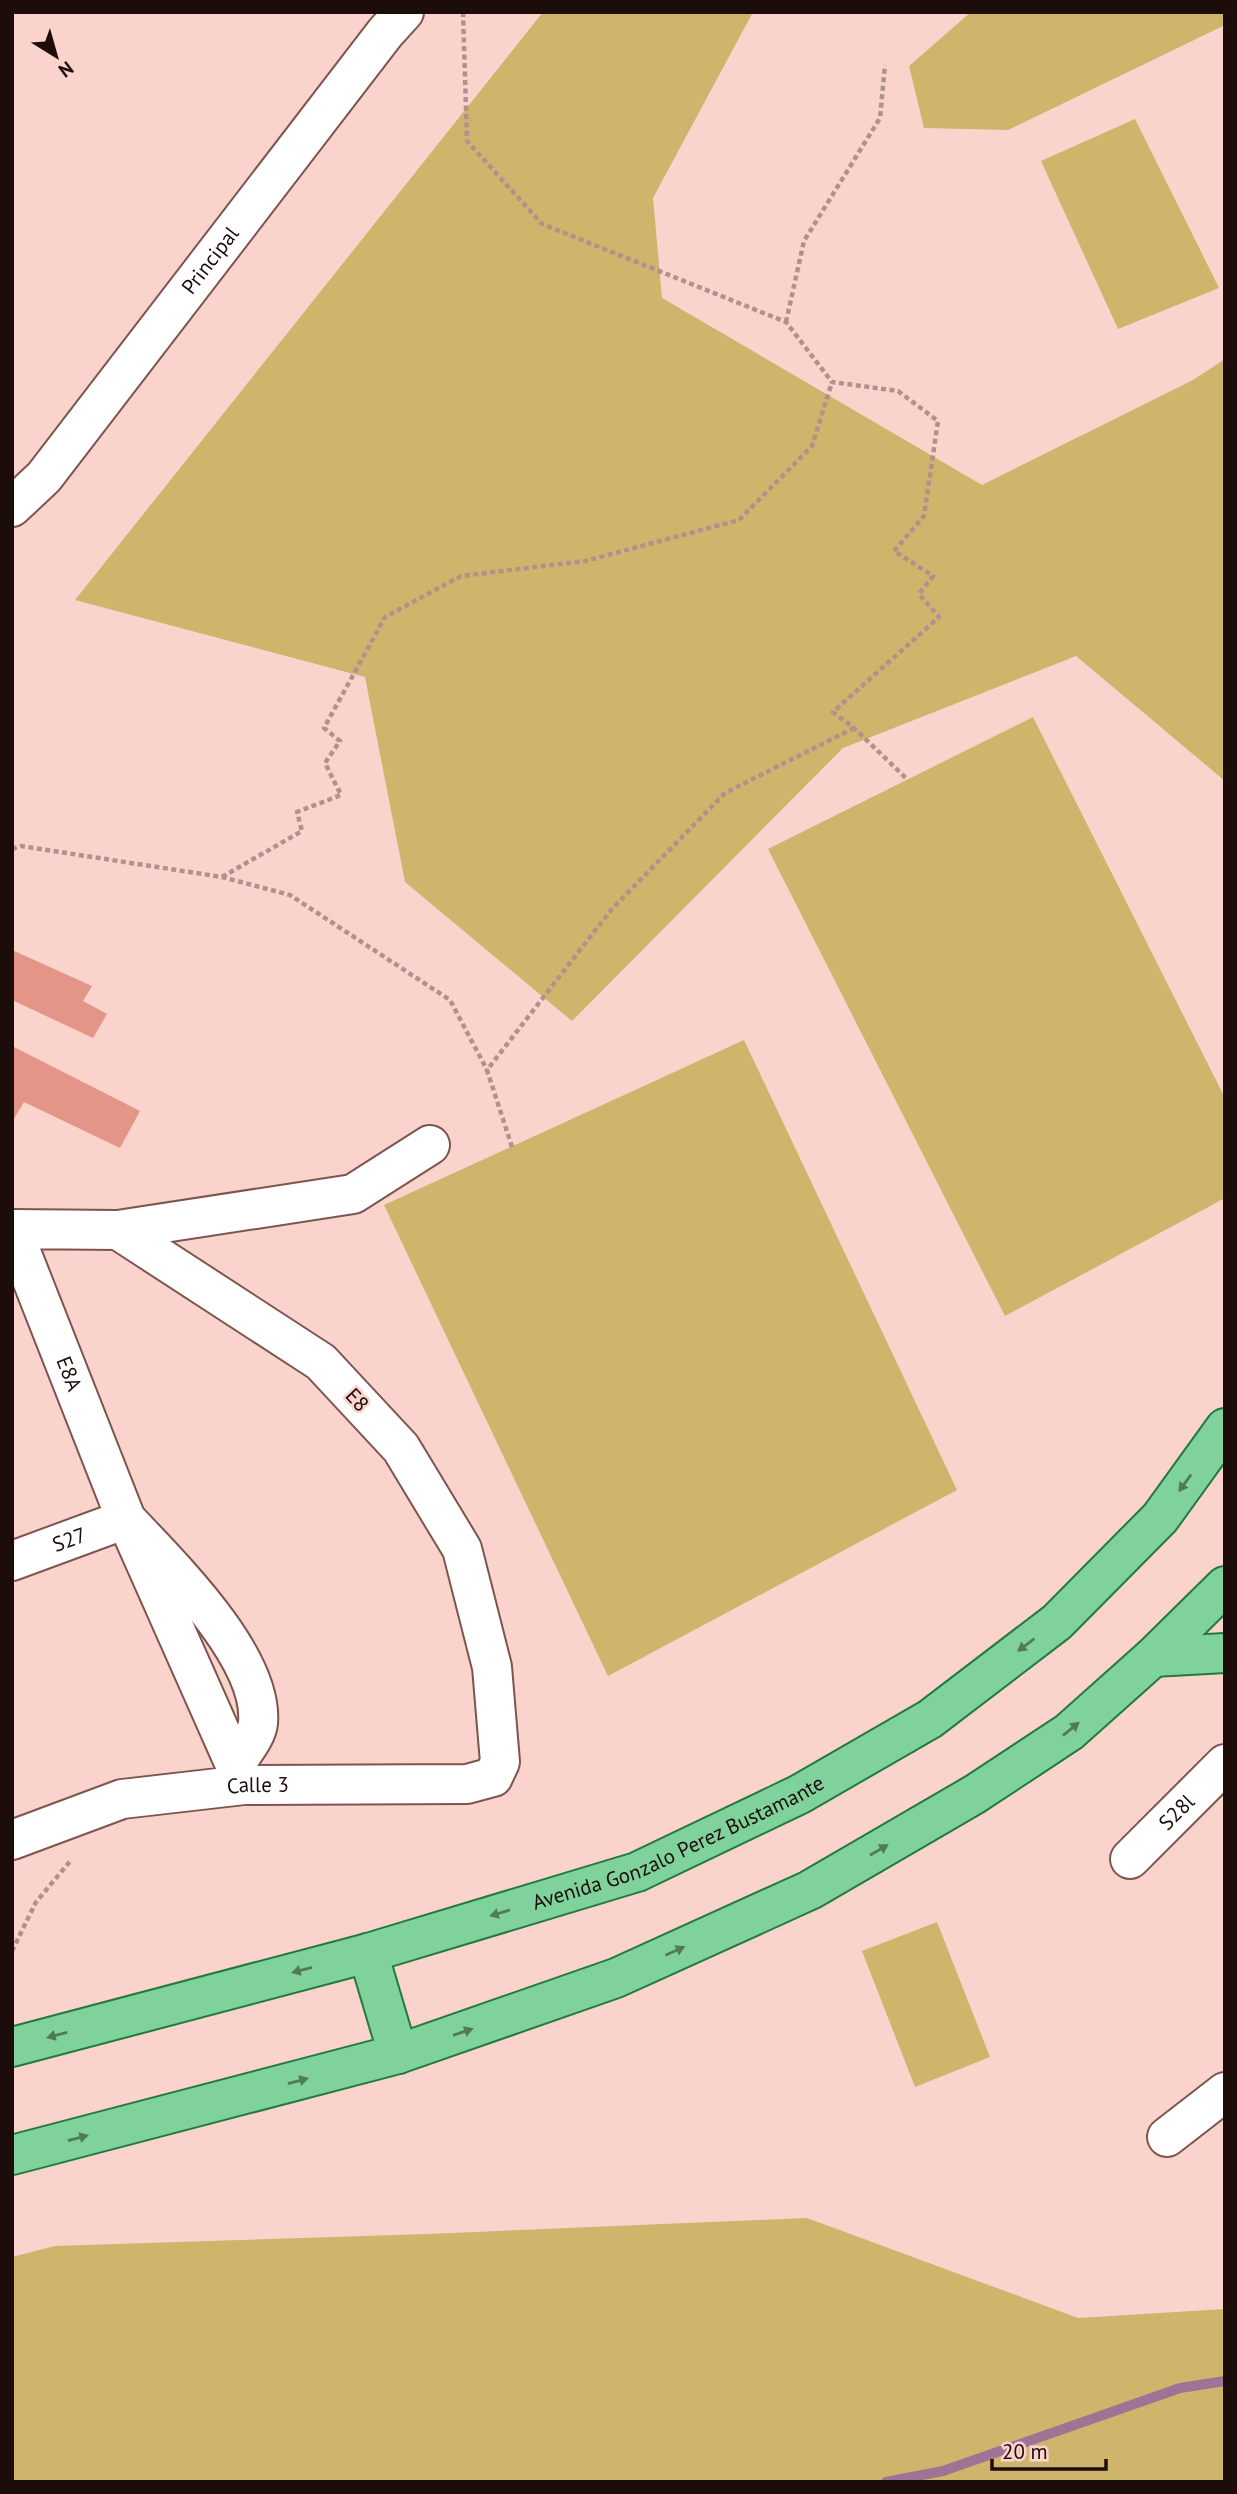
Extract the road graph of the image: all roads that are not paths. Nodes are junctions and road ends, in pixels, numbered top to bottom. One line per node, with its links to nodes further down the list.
1 (386, 19): 2 (street, Principal)
2 (12, 507)
3 (430, 1145): 5 (street)
4 (12, 1229): 5 (street); 6 (street, E8A)
5 (117, 1230): 13 (street, E8)
6 (23, 1292): 8 (street, E8A)
7 (1225, 1428): 18 (main road, Avenida Gonzalo Perez Bustamante, one-way to 18)
8 (126, 1519): 9 (street, S27); 15 (street, E8A)
9 (12, 1561)
10 (1225, 1586): 12 (main road)
11 (1225, 1653): 12 (main road)
12 (1153, 1657): 20 (main road, one-way to 12)
13 (500, 1762): 15 (street, Calle 3)
14 (1225, 1765): 17 (street, S28l)
15 (239, 1775): 16 (street, Calle 3)
16 (12, 1840)
17 (1130, 1859)
18 (368, 1953): 19 (main road, Avenida Gonzalo Perez Bustamante, one-way to 19); 20 (main road)
19 (12, 2047)
20 (398, 2054): 23 (main road, one-way to 20)
21 (1225, 2092): 22 (street)
22 (1167, 2137)
23 (12, 2155)

